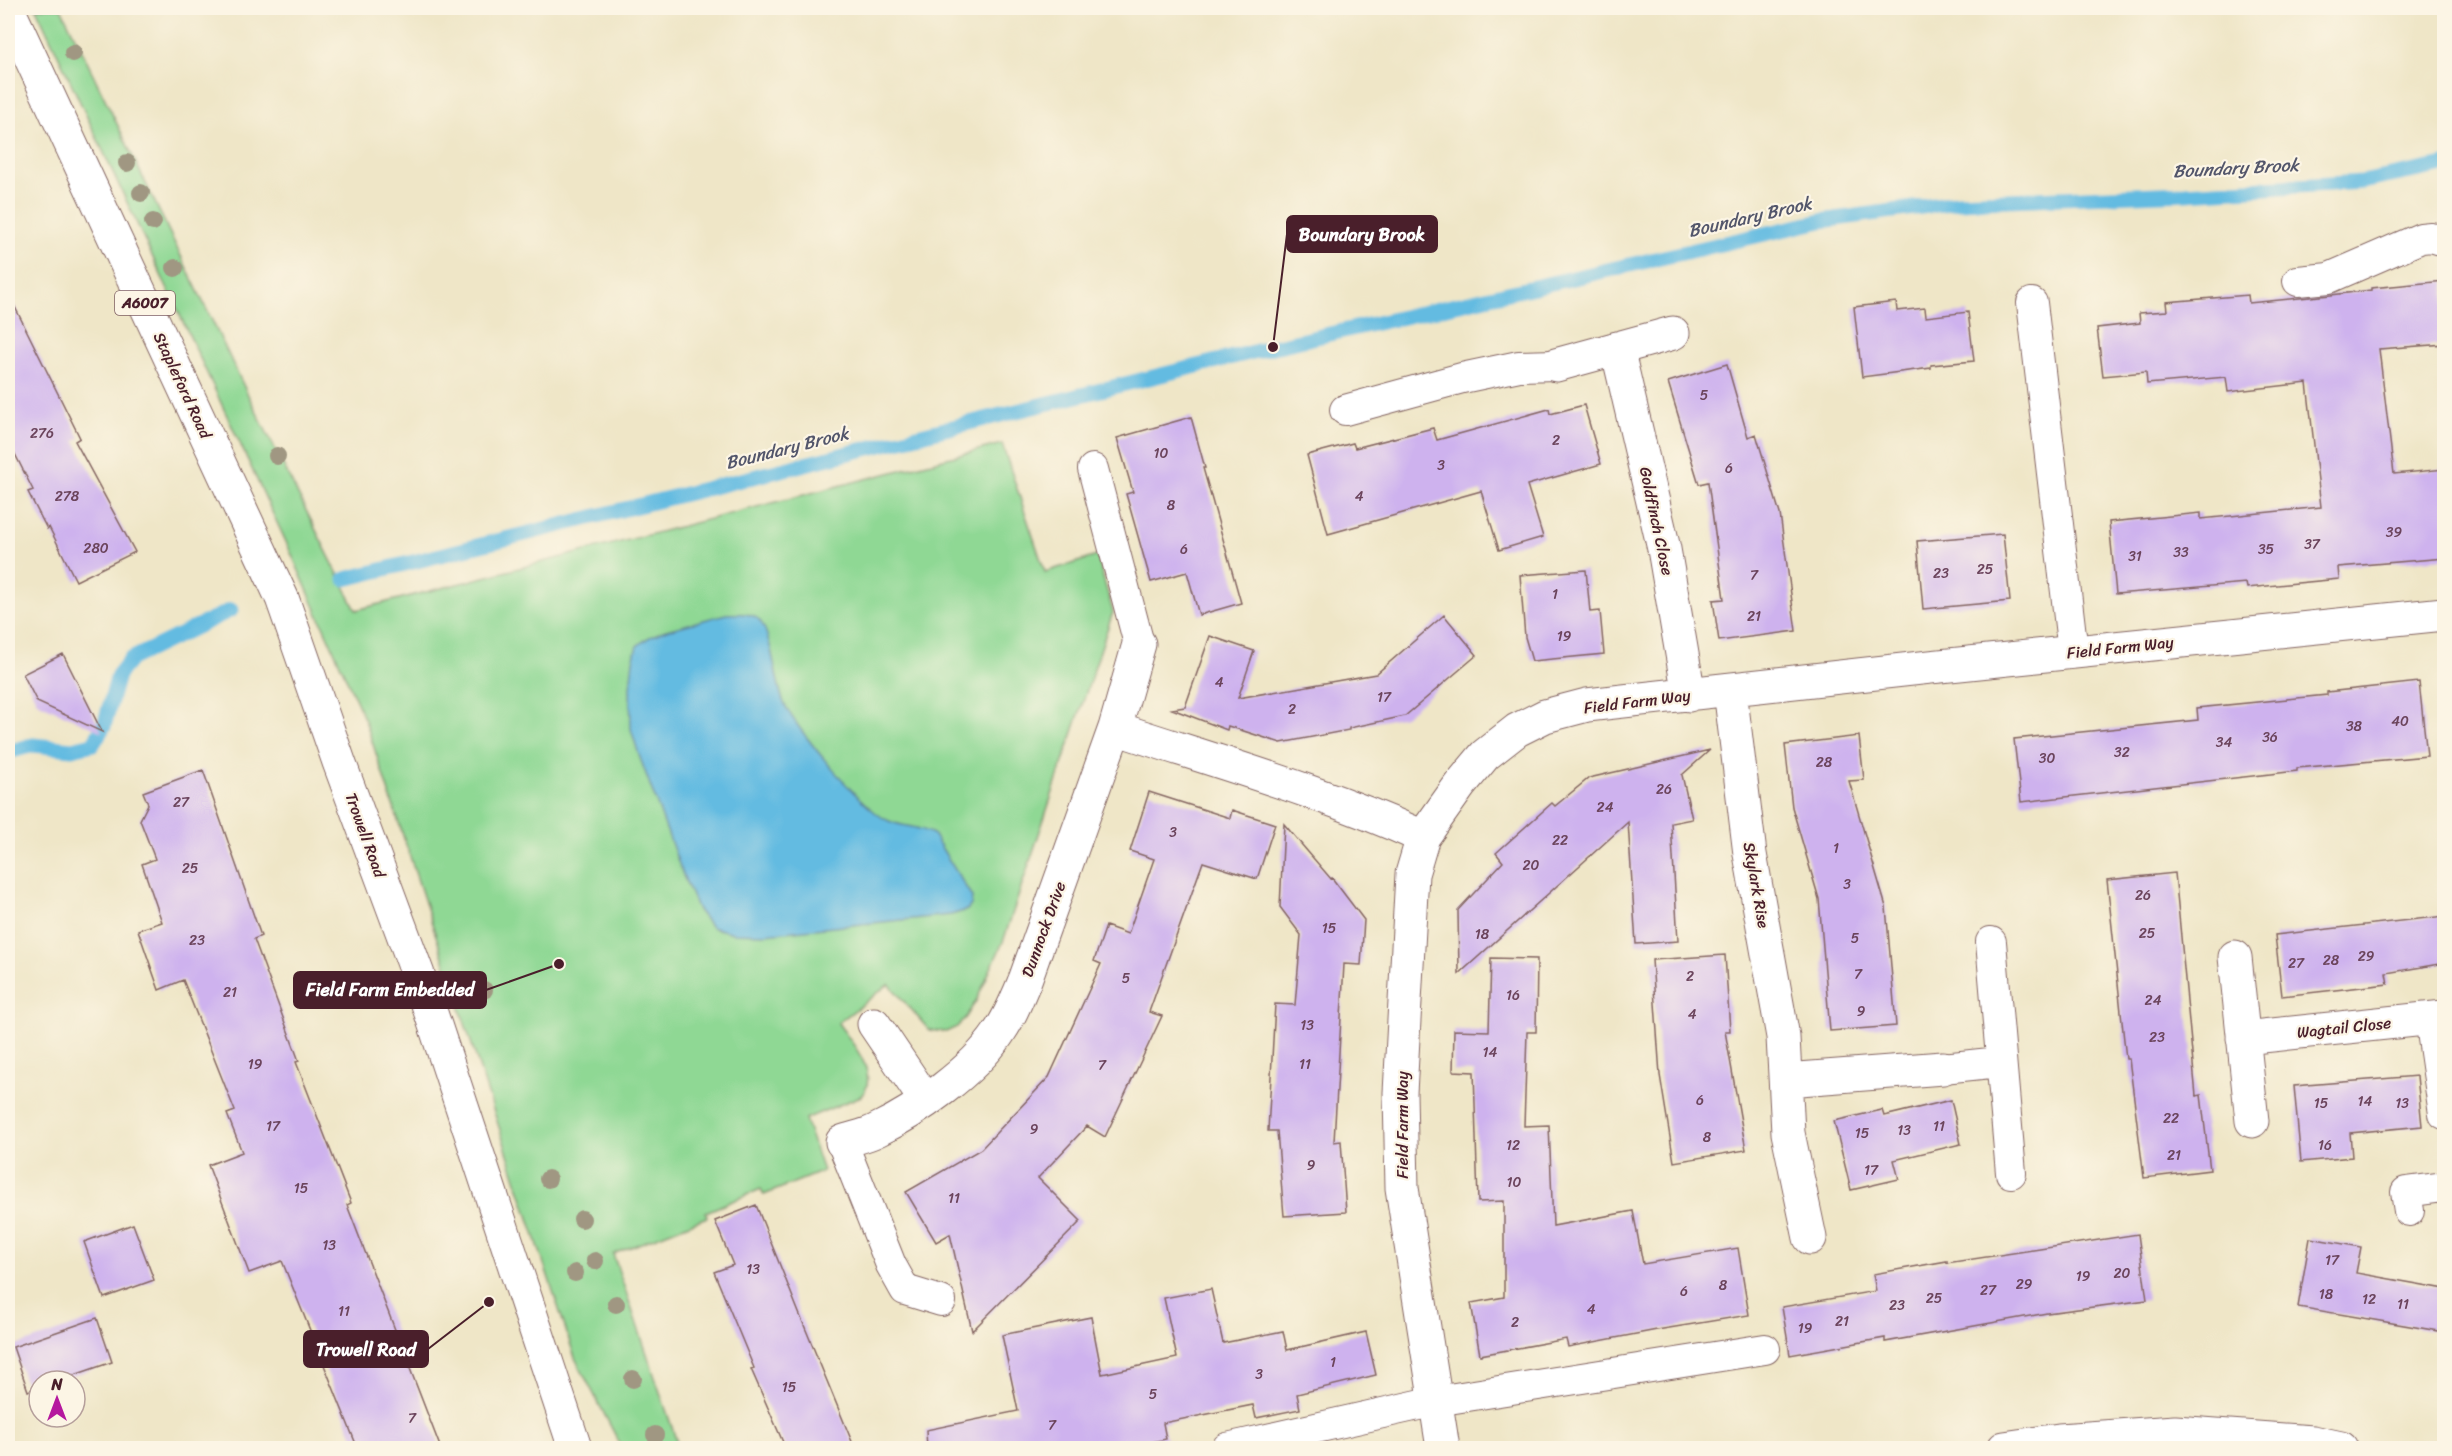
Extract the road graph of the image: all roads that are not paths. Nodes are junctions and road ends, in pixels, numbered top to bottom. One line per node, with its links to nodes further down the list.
1 (8, 9): 10 (street, Stapleford Road / A6007)
2 (2445, 241): 3 (lane)
3 (2298, 281)
4 (2032, 303): 13 (lane)
5 (1673, 333): 6 (street)
6 (1617, 348): 7 (street); 15 (street, Goldfinch Close)
7 (1556, 365): 8 (lane)
8 (1345, 410)
9 (1093, 468): 12 (lane)
10 (282, 598): 37 (street, Trowell Road / A6007)
11 (2445, 614): 13 (street, Field Farm Way)
12 (1139, 644): 16 (street, Dunnock Drive)
13 (2073, 652): 14 (street, Field Farm Way)
14 (1730, 690): 15 (street, Field Farm Way); 25 (street, Skylark Rise)
15 (1689, 695): 17 (street, Field Farm Way)
16 (1115, 728): 17 (street); 26 (street, Dunnock Drive)
17 (1423, 837): 36 (street, Field Farm Way)
18 (1991, 942): 23 (lane)
19 (2235, 957): 22 (street)
20 (2437, 1017): 22 (street, Wagtail Close); 27 (lane)
21 (874, 1024): 26 (street)
22 (2244, 1038): 28 (street)
23 (2000, 1062): 24 (lane); 30 (lane)
24 (1943, 1068): 25 (street)
25 (1786, 1080): 33 (street, Skylark Rise)
26 (926, 1101): 29 (street, Dunnock Drive)
27 (2445, 1114)
28 (2252, 1121)
29 (842, 1142): 34 (lane)
30 (2011, 1173)
31 (2445, 1187): 32 (lane)
32 (2409, 1211)
33 (1810, 1238)
34 (941, 1301)
35 (1766, 1349): 36 (lane)
36 (1436, 1401): 38 (lane); 39 (street, Field Farm Way)
37 (575, 1449)
38 (1227, 1449)
39 (1443, 1449)
40 (2004, 1449): 41 (street)
41 (2340, 1449)

